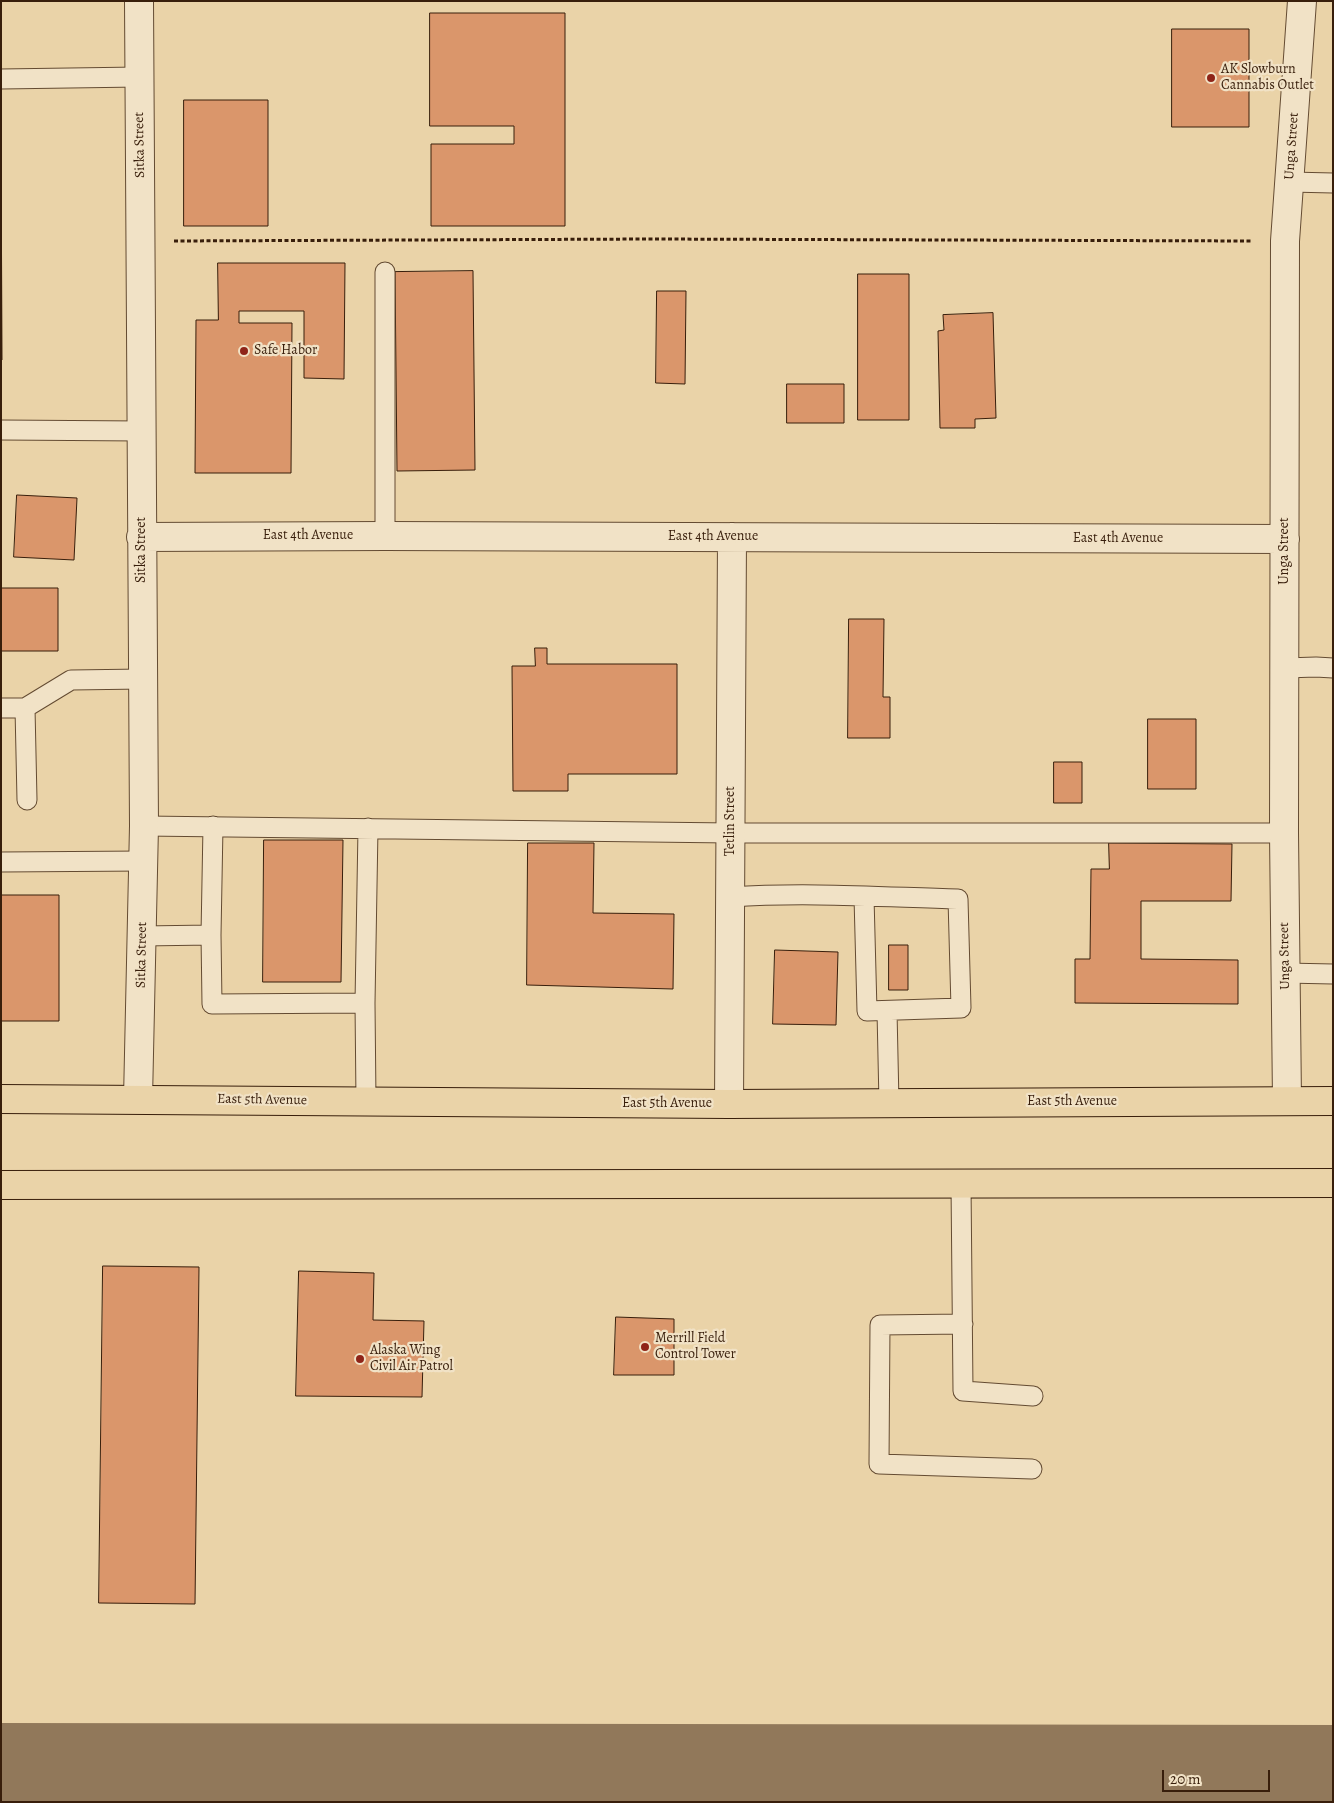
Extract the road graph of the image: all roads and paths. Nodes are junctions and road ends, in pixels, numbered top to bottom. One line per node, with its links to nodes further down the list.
1 (138, 1): 3 (street, Sitka Street)
2 (1302, 1): 5 (street, Unga Street)
3 (139, 77): 4 (lane); 7 (street, Sitka Street)
4 (1, 79)
5 (1290, 182): 6 (lane); 8 (street, Unga Street)
6 (1333, 183)
7 (141, 241): 8 (path); 11 (street, Sitka Street)
8 (1285, 241): 15 (street, Unga Street)
9 (385, 272): 12 (lane)
10 (1, 430): 11 (lane)
11 (141, 431): 13 (street, Sitka Street)
12 (385, 536): 13 (street, East 4th Avenue); 14 (street, East 4th Avenue)
13 (142, 537): 18 (street, Sitka Street)
14 (732, 537): 15 (street, East 4th Avenue); 25 (street, Tetlin Street)
15 (1285, 539): 16 (street, Unga Street)
16 (1284, 668): 17 (lane); 26 (street, Unga Street)
17 (1333, 668)
18 (143, 679): 20 (lane); 22 (street, Sitka Street)
19 (1, 708): 20 (lane)
20 (25, 708): 21 (lane)
21 (27, 800)
22 (144, 826): 23 (lane); 27 (street, Sitka Street)
23 (213, 826): 24 (lane); 31 (lane)
24 (368, 828): 25 (lane); 35 (lane)
25 (731, 833): 26 (lane); 29 (street, Tetlin Street)
26 (1284, 833): 33 (street, Unga Street)
27 (144, 861): 28 (lane); 32 (street, Sitka Street)
28 (1, 862)
29 (731, 897): 30 (lane); 43 (street, Tetlin Street)
30 (864, 897): 36 (lane); 36 (lane)
31 (211, 935): 32 (lane); 35 (lane)
32 (142, 936): 38 (street, Sitka Street)
33 (1285, 973): 34 (lane); 40 (street, Unga Street)
34 (1333, 974)
35 (365, 1003): 39 (lane)
36 (887, 1011): 42 (lane)
37 (1, 1099): 38 (highway, East 5th Avenue)
38 (138, 1099): 39 (highway, East 5th Avenue)
39 (366, 1102): 43 (highway, East 5th Avenue)
40 (1286, 1102): 41 (highway, East 5th Avenue); 42 (highway, East 5th Avenue)
41 (1333, 1102)
42 (889, 1103): 43 (highway, East 5th Avenue)
43 (729, 1104)
44 (1333, 1183): 45 (highway)
45 (961, 1184): 46 (highway); 47 (lane)
46 (1, 1185)
47 (963, 1324): 48 (lane); 49 (lane)
48 (1033, 1396)
49 (1032, 1469)

